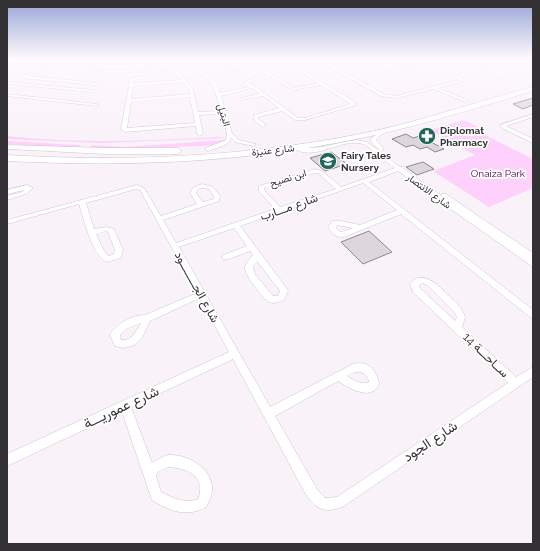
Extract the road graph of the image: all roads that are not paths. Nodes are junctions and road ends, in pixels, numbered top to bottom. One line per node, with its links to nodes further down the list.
1 (23, 84): 17 (street)
2 (95, 84): 17 (street)
3 (154, 84): 12 (street)
4 (187, 84): 21 (street)
5 (214, 84): 18 (street, البتيل)
6 (248, 84): 13 (street)
7 (283, 84): 8 (street)
8 (322, 84): 29 (street)
9 (363, 84): 15 (street)
10 (450, 84): 14 (street)
11 (527, 84): 26 (highway, شارع عنيزة)
12 (130, 85): 25 (street)
13 (251, 86): 18 (street); 22 (street)
14 (440, 86): 15 (street); 19 (street)
15 (435, 88): 23 (street)
16 (533, 89): 35 (highway, شارع عنيزة)
17 (93, 91): 27 (street)
18 (218, 93): 30 (street, البتيل)
19 (456, 94): 23 (street); 26 (street)
20 (7, 95): 27 (street)
21 (192, 95): 25 (street); 31 (street)
22 (263, 95): 24 (street); 29 (street)
23 (451, 95): 26 (street)
24 (243, 99)
25 (128, 101): 33 (street)
26 (468, 101): 39 (highway, شارع عنيزة)
27 (89, 104): 28 (street)
28 (97, 105)
29 (283, 109): 34 (street)
30 (223, 110): 31 (street); 36 (street, البتيل)
31 (196, 113): 33 (street)
32 (533, 115): 38 (street)
33 (198, 124): 37 (street)
34 (263, 125)
35 (381, 132): 41 (highway, شارع عنيزة); 44 (street, شارع الانتصار)
36 (230, 133): 39 (street, البتيل); 42 (street, البتيل)
37 (200, 134)
38 (533, 141)
39 (254, 144): 42 (highway, شارع عنيزة)
40 (10, 148): 42 (highway, شارع عنيزة)
41 (296, 148): 43 (highway, شارع عنيزة); 44 (street, شارع الانتصار)
42 (208, 149)
43 (7, 158)
44 (402, 168): 45 (street, شارع مـــارب); 56 (street, شارع الانتصار); 58 (street, شارع الانتصار)
45 (364, 181): 46 (street, شارع مـــارب); 52 (street)
46 (340, 189): 51 (street, شارع مـــارب); 51 (street, ابن نصيح)
47 (7, 192): 48 (street)
48 (7, 198)
49 (82, 202): 53 (street, شارع الجــــــــود); 54 (street, شارع الجــــــــود); 59 (street)
50 (201, 206): 53 (street)
51 (279, 210): 55 (street, شارع مـــارب)
52 (401, 211): 57 (street); 67 (street)
53 (159, 219): 60 (street, شارع الجــــــــود)
54 (7, 222)
55 (236, 225): 60 (street, شارع مـــارب); 61 (street)
56 (489, 226): 58 (street); 64 (street, شارع الانتصار)
57 (360, 227)
58 (479, 227): 65 (street, شارع الانتصار)
59 (93, 232)
60 (174, 246): 66 (street, شارع الجــــــــود)
61 (252, 247): 62 (street); 63 (street)
62 (257, 254): 62 (street)
63 (226, 257)
64 (533, 257)
65 (533, 264)
66 (202, 294): 68 (street); 70 (street, شارع الجــــــــود)
67 (533, 315)
68 (146, 319)
69 (457, 328): 69 (street, ســاحـــة 14); 73 (street, ســاحـــة 14)
70 (234, 354): 74 (street, شارع عموريـــة); 75 (street, شارع الجــــــــود)
71 (533, 371): 73 (street, شارع الجود)
72 (338, 376): 75 (street)
73 (515, 383): 78 (street, شارع الجود)
74 (125, 405): 76 (street, شارع عموريـــة); 77 (street)
75 (268, 414): 78 (street, شارع الجــــــــود)
76 (7, 460)
77 (150, 475): 77 (street)
78 (324, 504)

